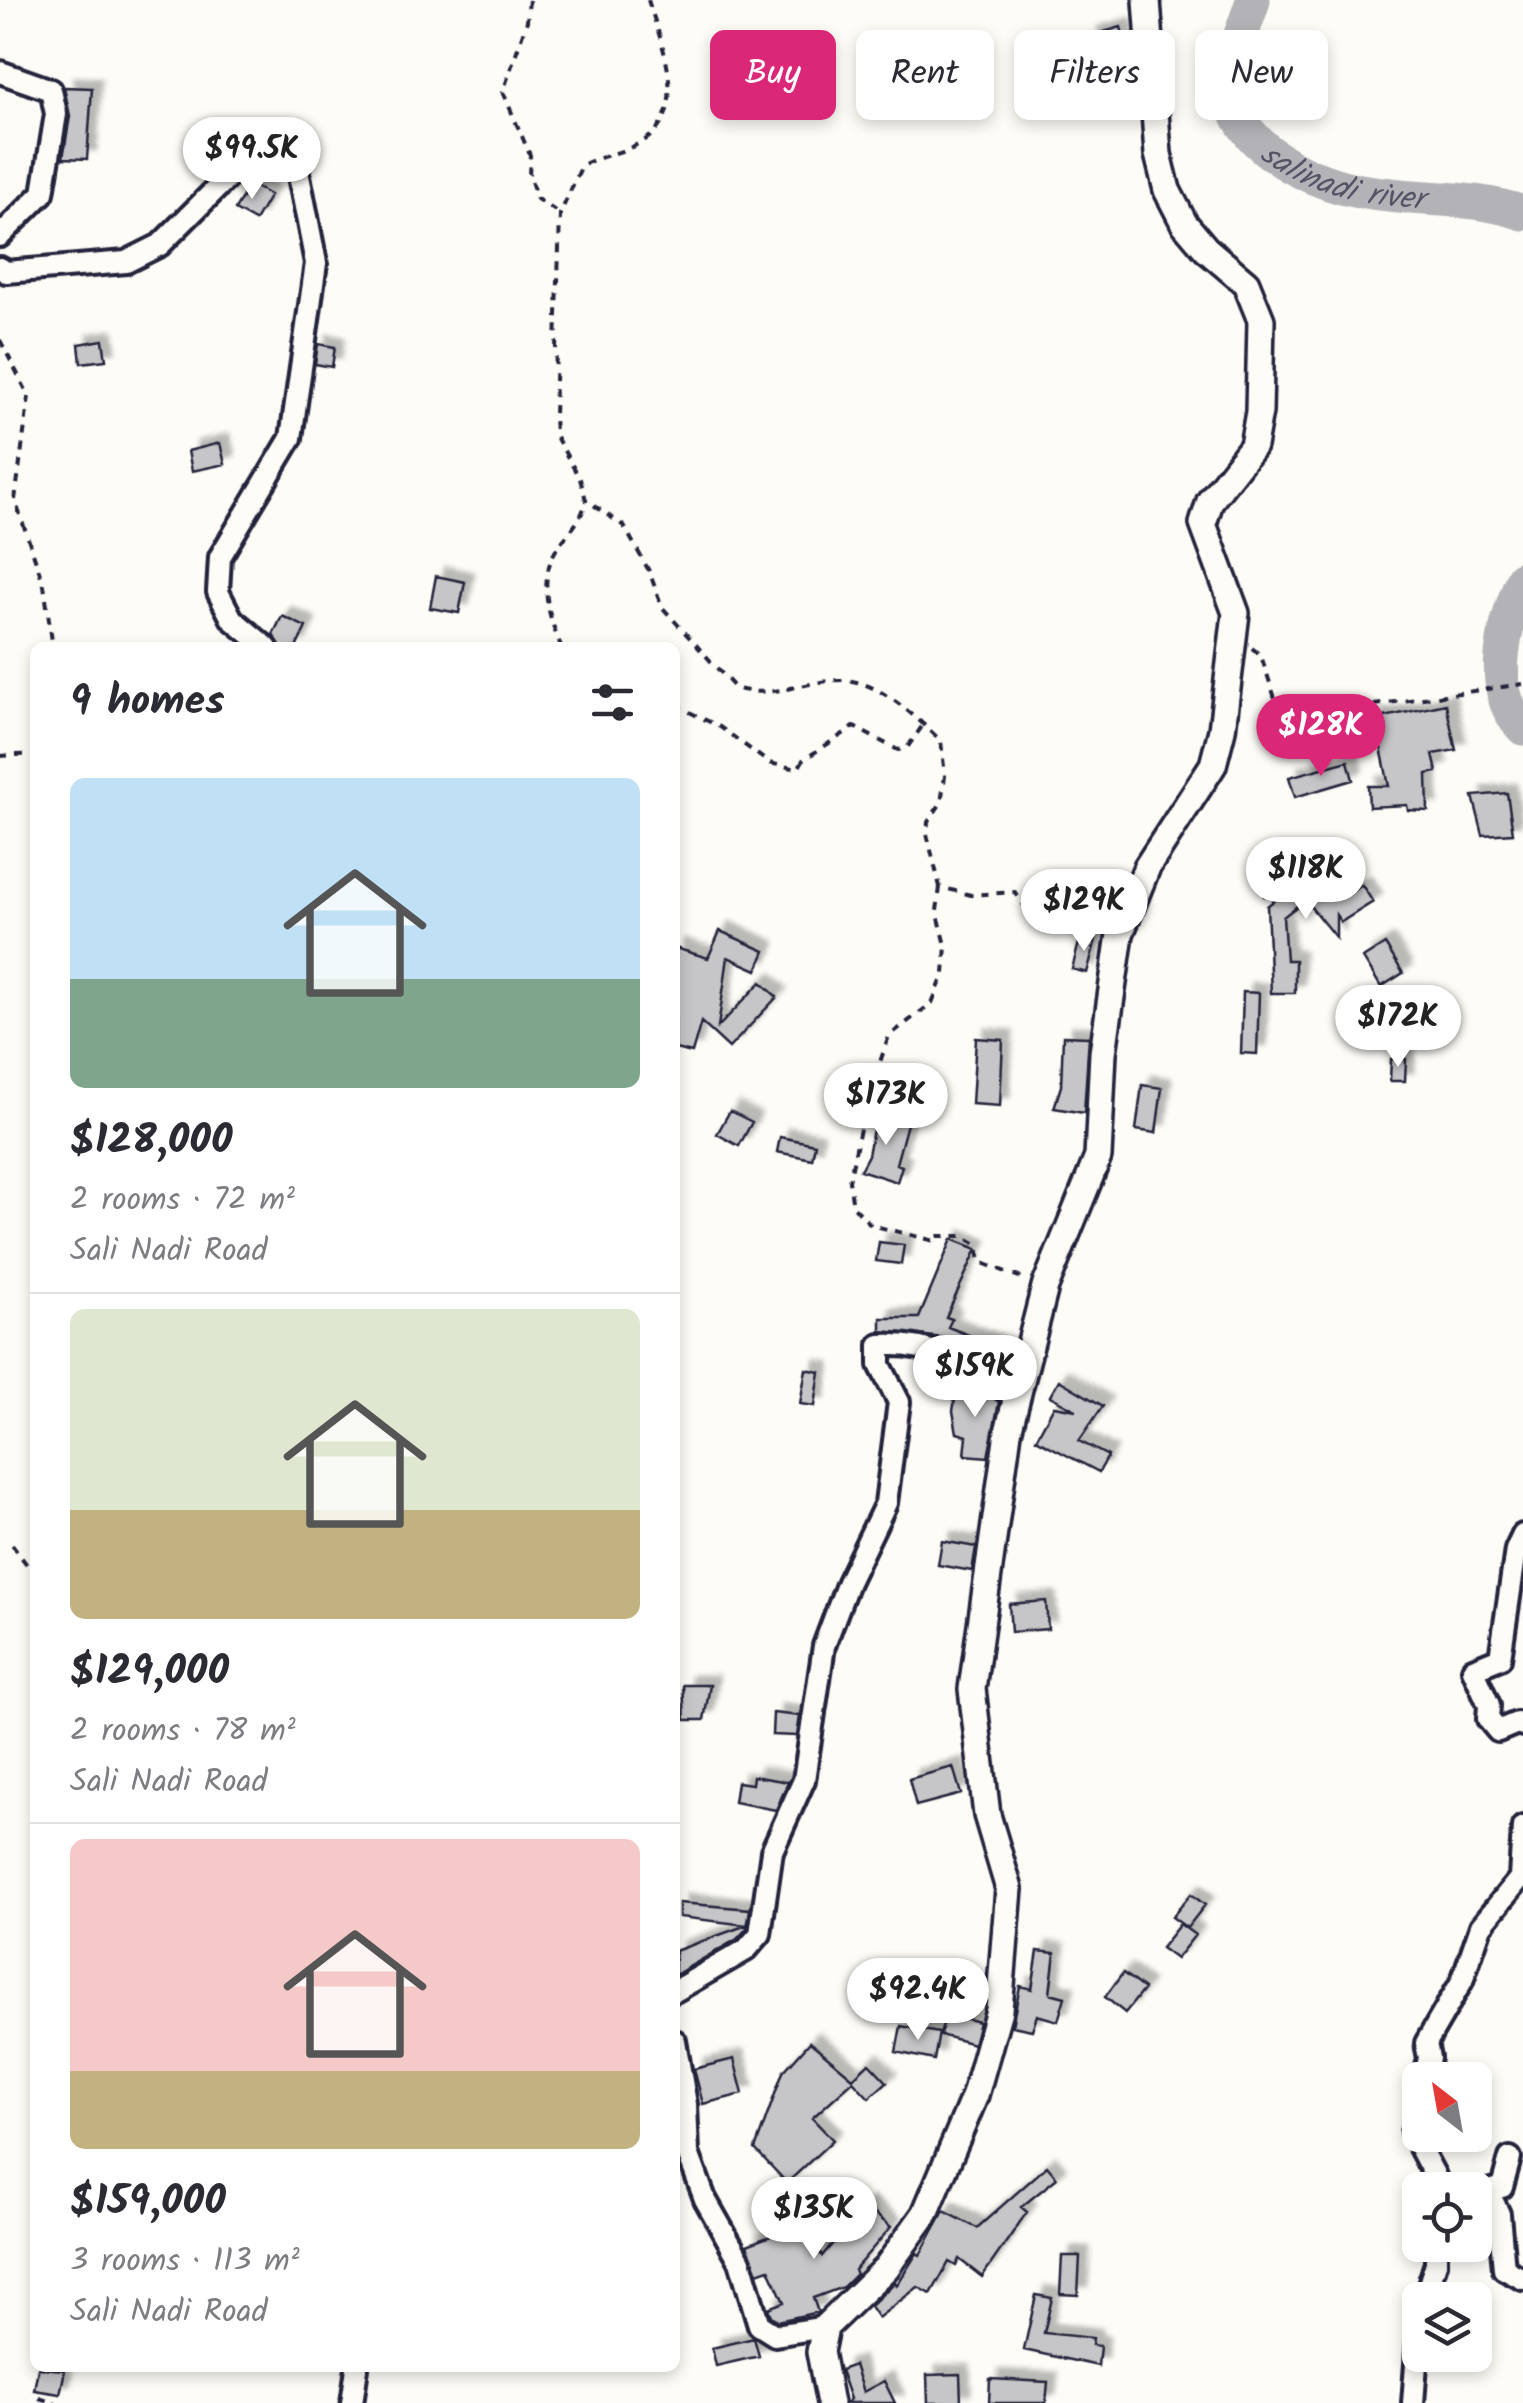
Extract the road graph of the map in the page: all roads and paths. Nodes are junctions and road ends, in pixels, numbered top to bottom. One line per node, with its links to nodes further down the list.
1 (529, 0): 5 (path)
2 (648, 0): 5 (path)
3 (1147, 0): 10 (main road)
4 (0, 72): 6 (street)
5 (560, 214): 9 (path)
6 (0, 236)
7 (0, 268): 12 (street)
8 (0, 340): 11 (path)
9 (586, 500): 13 (path); 16 (path)
10 (1230, 639): 14 (path); 20 (main road)
11 (52, 642)
12 (260, 642)
13 (559, 642)
14 (1523, 684)
15 (680, 707): 16 (path)
16 (923, 724): 19 (path)
17 (30, 754): 18 (path)
18 (0, 756)
19 (940, 887): 20 (path); 21 (path)
20 (1120, 934): 21 (main road)
21 (1044, 1287): 22 (main road)
22 (1016, 1398): 28 (street); 33 (main road)
23 (1523, 1534): 26 (street)
24 (12, 1545): 25 (path)
25 (30, 1566)
26 (1523, 1726)
27 (1523, 1828): 29 (street)
28 (680, 1988)
29 (1428, 2062)
30 (680, 2070): 33 (street)
31 (1510, 2158): 32 (street)
32 (1523, 2279)
33 (825, 2328): 39 (main road)
34 (356, 2372): 38 (street)
35 (1415, 2372): 40 (street)
36 (39, 2398): 37 (path)
37 (55, 2403)
38 (352, 2403)
39 (830, 2403)
40 (1413, 2403)

